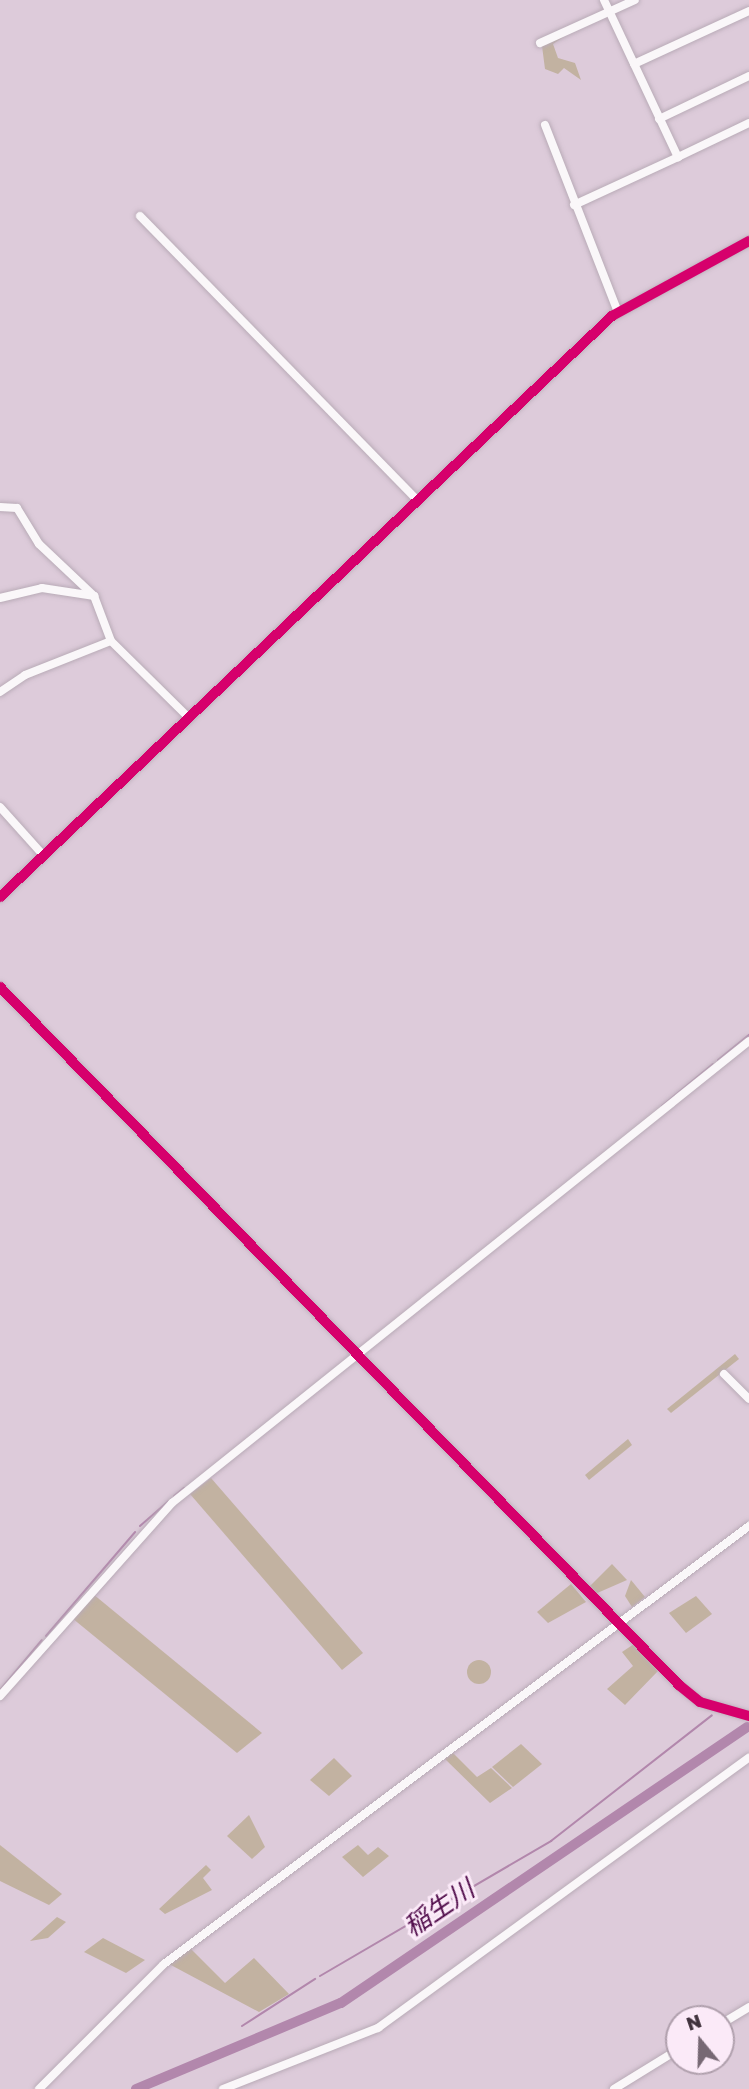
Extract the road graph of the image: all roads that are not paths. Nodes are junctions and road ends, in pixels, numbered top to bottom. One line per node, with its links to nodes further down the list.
1 (604, 0): 4 (street)
2 (635, 0): 4 (street)
3 (749, 11): 6 (street)
4 (610, 12): 5 (street); 6 (street)
5 (540, 43)
6 (634, 64): 8 (street)
7 (749, 76): 8 (street)
8 (659, 119): 11 (street)
9 (749, 123): 11 (street)
10 (545, 125): 12 (street)
11 (678, 157): 12 (street)
12 (574, 205): 15 (street)
13 (140, 216): 16 (street)
14 (749, 241): 15 (street)
15 (618, 312): 16 (street)
16 (418, 501): 22 (street)
17 (0, 507): 18 (street)
18 (94, 596): 19 (street); 20 (street)
19 (0, 598)
20 (111, 641): 21 (street); 22 (street)
21 (0, 691)
22 (189, 718): 24 (street)
23 (0, 807): 24 (street)
24 (43, 855): 25 (street)
25 (0, 897)
26 (0, 987): 28 (street)
27 (749, 1041): 28 (street)
28 (355, 1357): 32 (street); 33 (street)
29 (724, 1374): 30 (street)
30 (749, 1399)
31 (749, 1526): 32 (street)
32 (619, 1624): 34 (street); 37 (street)
33 (0, 1696)
34 (749, 1716)
35 (749, 1756): 38 (street)
36 (665, 2058): 39 (street)
37 (39, 2089)
38 (223, 2089)
39 (614, 2089)

